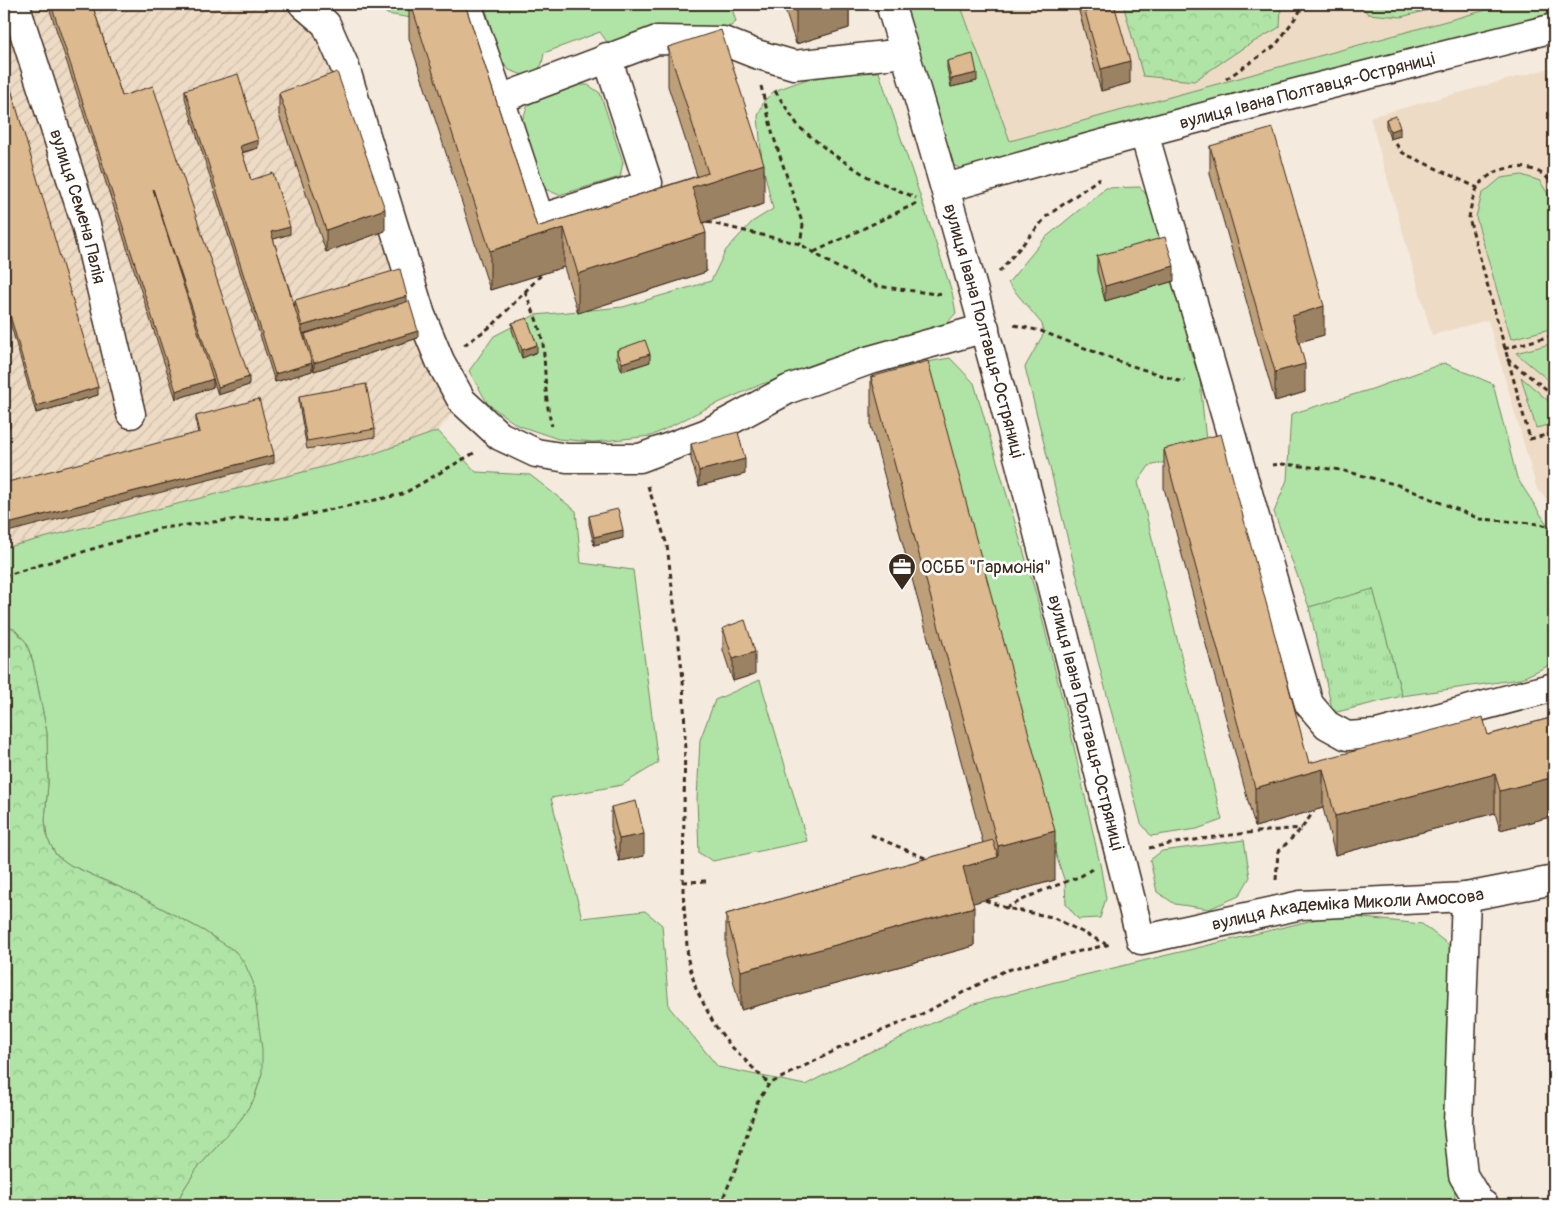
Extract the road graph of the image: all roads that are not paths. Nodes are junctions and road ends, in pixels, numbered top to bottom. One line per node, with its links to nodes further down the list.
1 (15, 4): 12 (street, вулиця Семена Палія)
2 (303, 4): 11 (street)
3 (467, 4): 8 (street)
4 (890, 4): 6 (street, вулиця Івана Полтавця-Остряниці)
5 (1554, 28): 9 (street, вулиця Івана Полтавця-Остряниці)
6 (905, 53): 7 (street); 10 (street, вулиця Івана Полтавця-Остряниці)
7 (607, 57): 8 (street); 8 (street)
8 (500, 99)
9 (1144, 132): 10 (street, вулиця Івана Полтавця-Остряниці); 13 (street)
10 (946, 188): 11 (street, вулиця Івана Полтавця-Остряниці)
11 (985, 328): 16 (street, вулиця Івана Полтавця-Остряниці)
12 (131, 414)
13 (1554, 687)
14 (1554, 880): 15 (street, вулиця Академіка Миколи Амосова)
15 (1466, 897): 16 (street, вулиця Академіка Миколи Амосова); 17 (street)
16 (1141, 940)
17 (1481, 1203)

